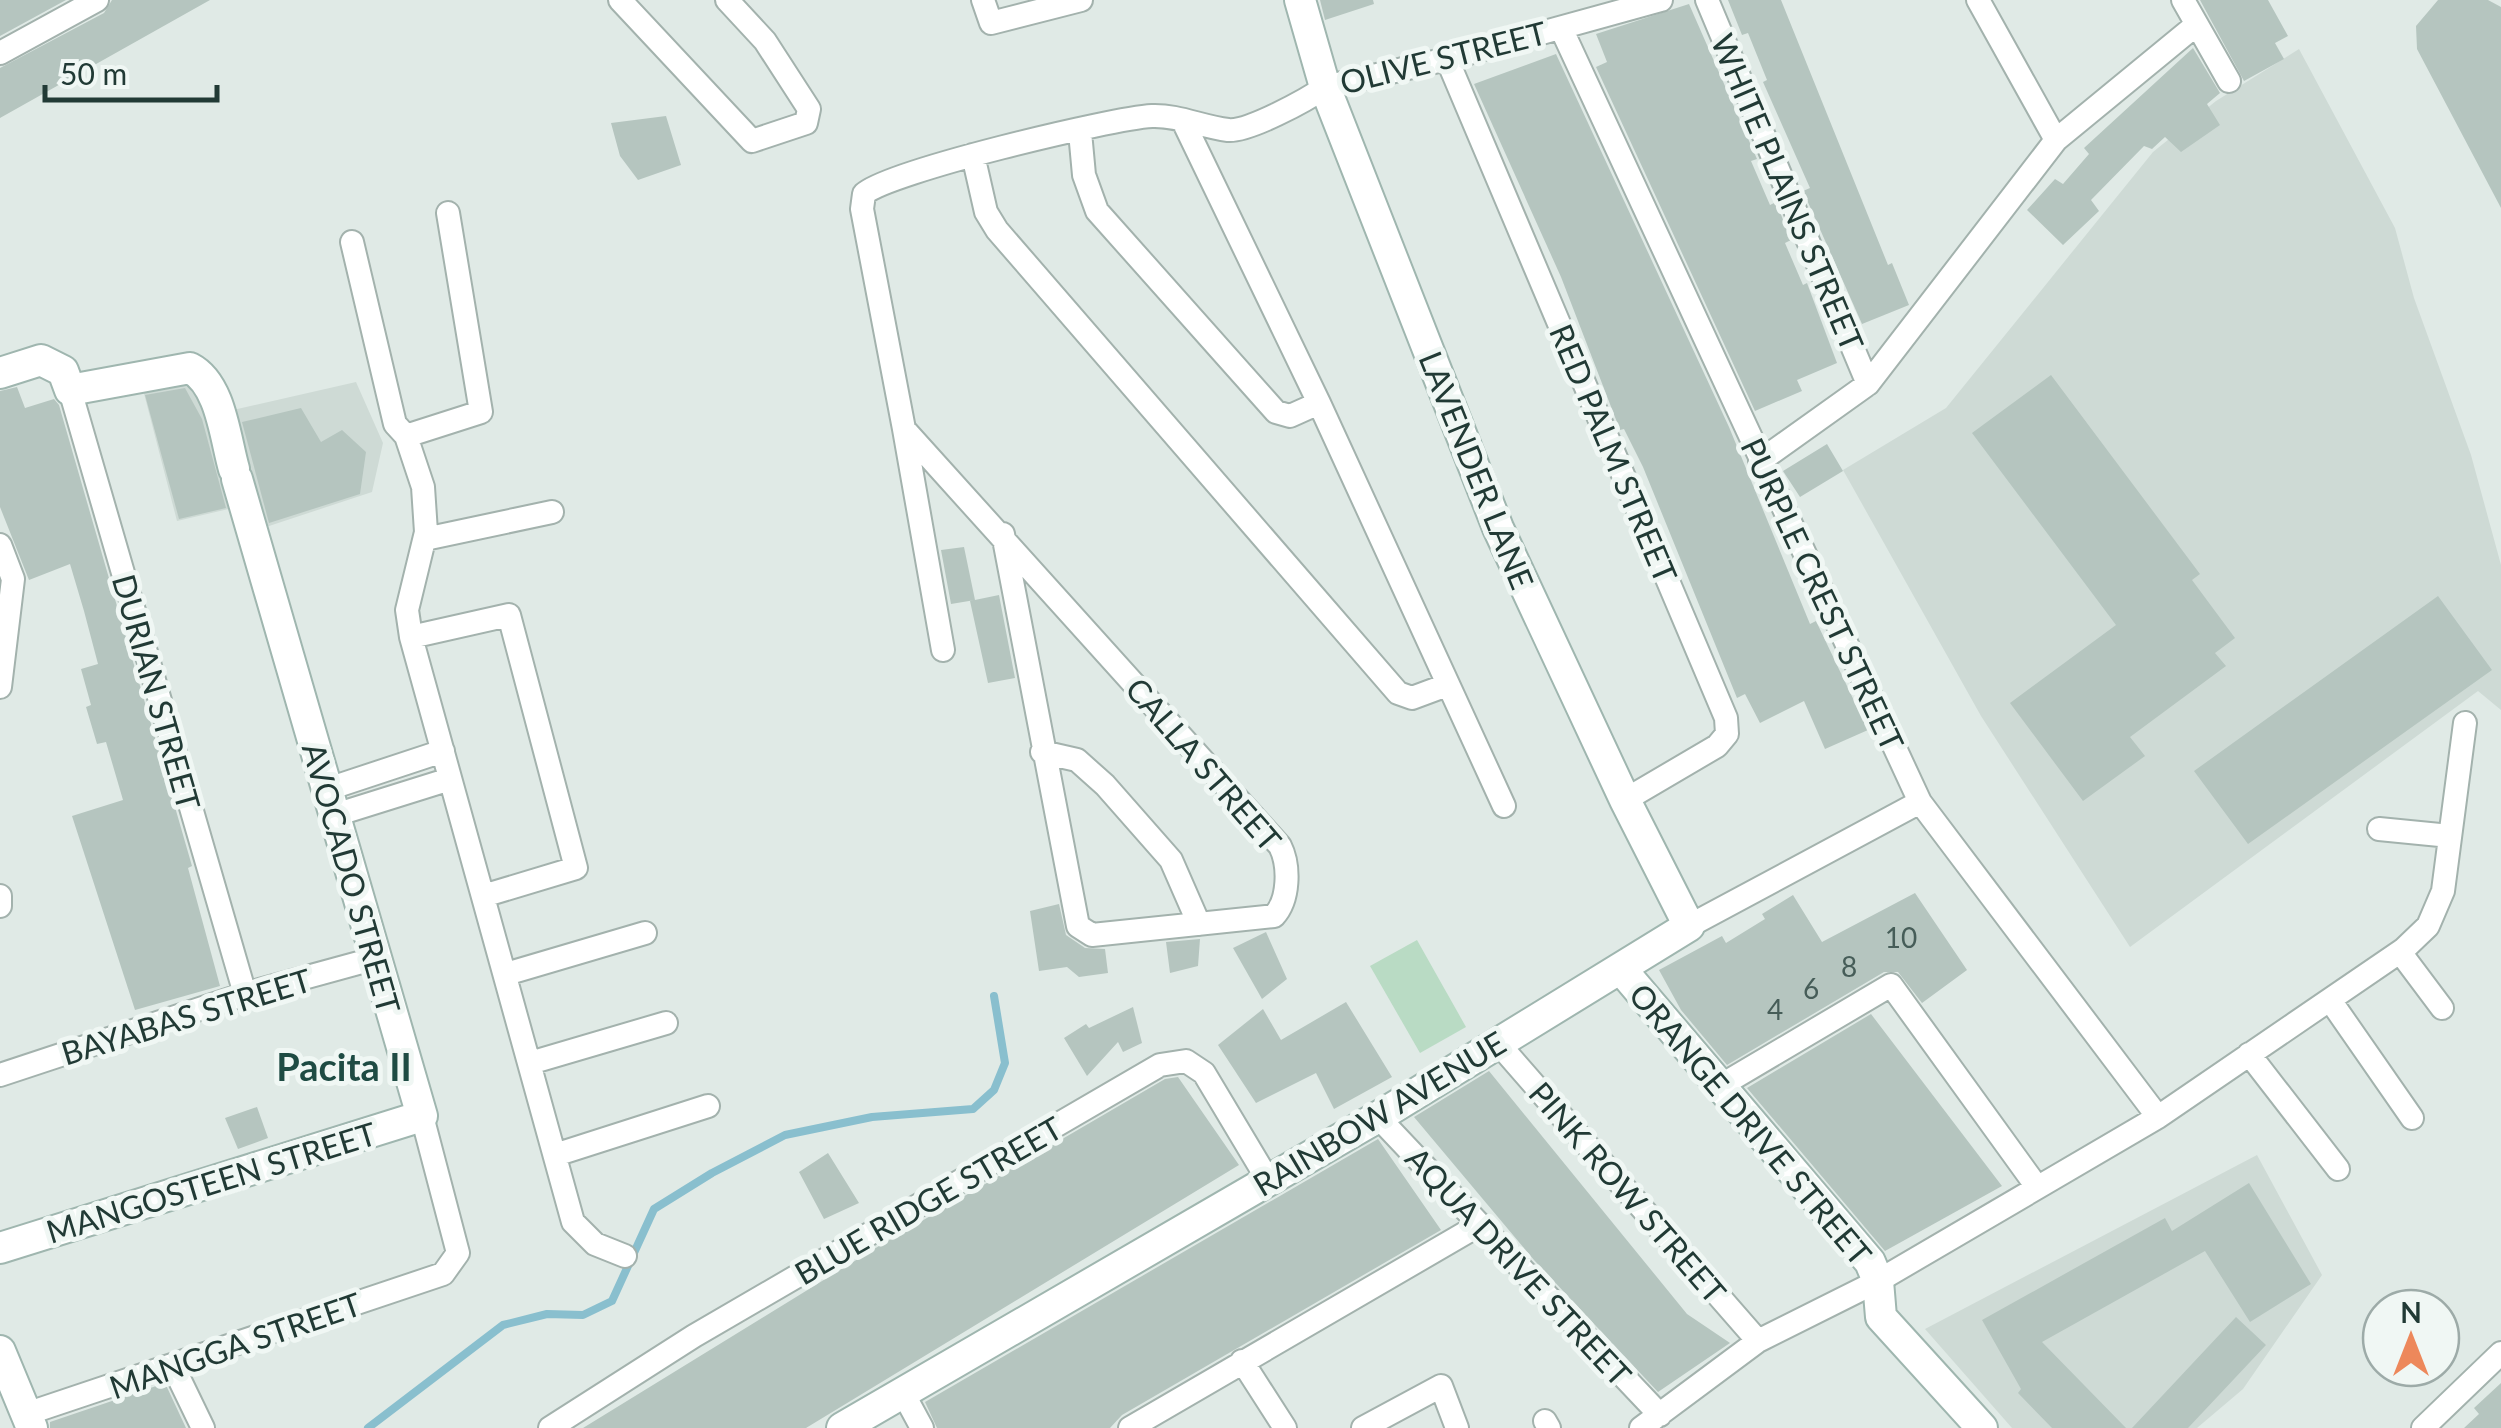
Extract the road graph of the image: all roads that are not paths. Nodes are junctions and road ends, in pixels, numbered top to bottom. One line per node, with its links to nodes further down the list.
1 (97, 0): 13 (street)
2 (620, 0): 3 (street)
3 (727, 0)
4 (983, 0): 5 (street)
5 (1081, 0)
6 (1300, 0): 16 (street, LAVENDER LANE)
7 (1661, 0): 12 (street, OLIVE STREET)
8 (1707, 0): 24 (street, WHITE PLAINS STREET)
9 (1978, 0): 19 (street)
10 (2182, 0): 11 (street)
11 (2196, 25): 15 (street); 19 (street)
12 (1560, 28): 14 (street, OLIVE STREET); 29 (street, PURPLE CREST STREET)
13 (0, 53)
14 (1447, 59): 16 (street, OLIVE STREET); 43 (street, RED PALM STREET)
15 (2229, 81)
16 (1325, 87): 17 (street, OLIVE STREET); 43 (street, LAVENDER LANE)
17 (1183, 120): 18 (street); 26 (street)
18 (1080, 132): 20 (street); 26 (street)
19 (2056, 140): 24 (street)
20 (973, 155): 27 (street); 37 (street)
21 (448, 213): 28 (street)
22 (352, 242): 28 (street)
23 (0, 373): 25 (street)
24 (1868, 384): 29 (street)
25 (70, 390): 44 (street, AVOCADO STREET); 59 (street, DURIAN STREET)
26 (1319, 403): 37 (street)
27 (904, 429): 31 (street, CALLA STREET); 36 (street)
28 (406, 436): 32 (street)
29 (1760, 461): 45 (street, PURPLE CREST STREET)
30 (552, 512): 32 (street)
31 (1003, 534): 41 (street, CALLA STREET); 52 (street, CALLA STREET)
32 (424, 539): 34 (street)
33 (0, 545): 35 (street)
34 (411, 637): 40 (street); 50 (street)
35 (4, 645): 38 (street)
36 (944, 650)
37 (1447, 685): 46 (street)
38 (0, 687)
39 (2465, 723): 48 (street)
40 (442, 751): 42 (street); 44 (street)
41 (1042, 752): 52 (street); 52 (street, CALLA STREET)
42 (450, 779): 44 (street); 50 (street)
43 (1624, 800): 53 (street, LAVENDER LANE)
44 (331, 802): 56 (street, AVOCADO STREET)
45 (1920, 802): 53 (street, RAINBOW AVENUE); 71 (street, PURPLE CREST STREET)
46 (1504, 806)
47 (2379, 829): 48 (street)
48 (2450, 836): 55 (street)
49 (0, 896): 51 (street)
50 (483, 896): 58 (street)
51 (0, 906)
52 (1199, 924)
53 (1690, 926): 57 (street, RAINBOW AVENUE)
54 (645, 933): 58 (street)
55 (2400, 952): 60 (street); 61 (street)
56 (373, 960): 59 (street, BAYABAS STREET); 69 (street, AVOCADO STREET)
57 (1621, 969): 63 (street, RAINBOW AVENUE); 67 (street, ORANGE DRIVE STREET)
58 (506, 974): 65 (street)
59 (245, 994): 66 (street, BAYABAS STREET)
60 (2330, 1000): 64 (street); 72 (street)
61 (2442, 1008)
62 (666, 1023): 65 (street)
63 (1497, 1042): 70 (street, RAINBOW AVENUE); 82 (street, PINK ROW STREET)
64 (2250, 1054): 71 (street); 74 (street)
65 (530, 1063): 73 (street)
66 (0, 1075)
67 (1720, 1086): 76 (street); 81 (street, ORANGE DRIVE STREET)
68 (708, 1106): 73 (street)
69 (422, 1116): 78 (street, MANGOSTEEN STREET); 80 (street, AVOCADO STREET)
70 (1378, 1116): 75 (street, RAINBOW AVENUE); 77 (street, AQUA DRIVE STREET)
71 (2158, 1116): 76 (street)
72 (2412, 1118)
73 (555, 1156): 79 (street)
74 (2338, 1169)
75 (1268, 1180): 87 (street, RAINBOW AVENUE); 91 (street, BLUE RIDGE STREET)
76 (2037, 1186): 81 (street)
77 (1479, 1224): 85 (street); 89 (street, AQUA DRIVE STREET)
78 (0, 1248)
79 (625, 1256)
80 (442, 1274): 86 (street, MANGGA STREET)
81 (1878, 1281): 82 (street); 98 (street, ORANGE DRIVE STREET)
82 (1758, 1341): 89 (street)
83 (0, 1352): 88 (street)
84 (2501, 1353): 99 (street)
85 (1242, 1361): 94 (street); 95 (street)
86 (174, 1368): 88 (street, MANGGA STREET); 90 (street)
87 (902, 1390): 92 (street, RAINBOW AVENUE); 93 (street)
88 (29, 1421)
89 (1651, 1422)
90 (203, 1428)
91 (550, 1428)
92 (842, 1428)
93 (922, 1428)
94 (1130, 1428)
95 (1285, 1428)
96 (1364, 1428): 97 (street)
97 (1457, 1428)
98 (1982, 1428)
99 (2422, 1428)

